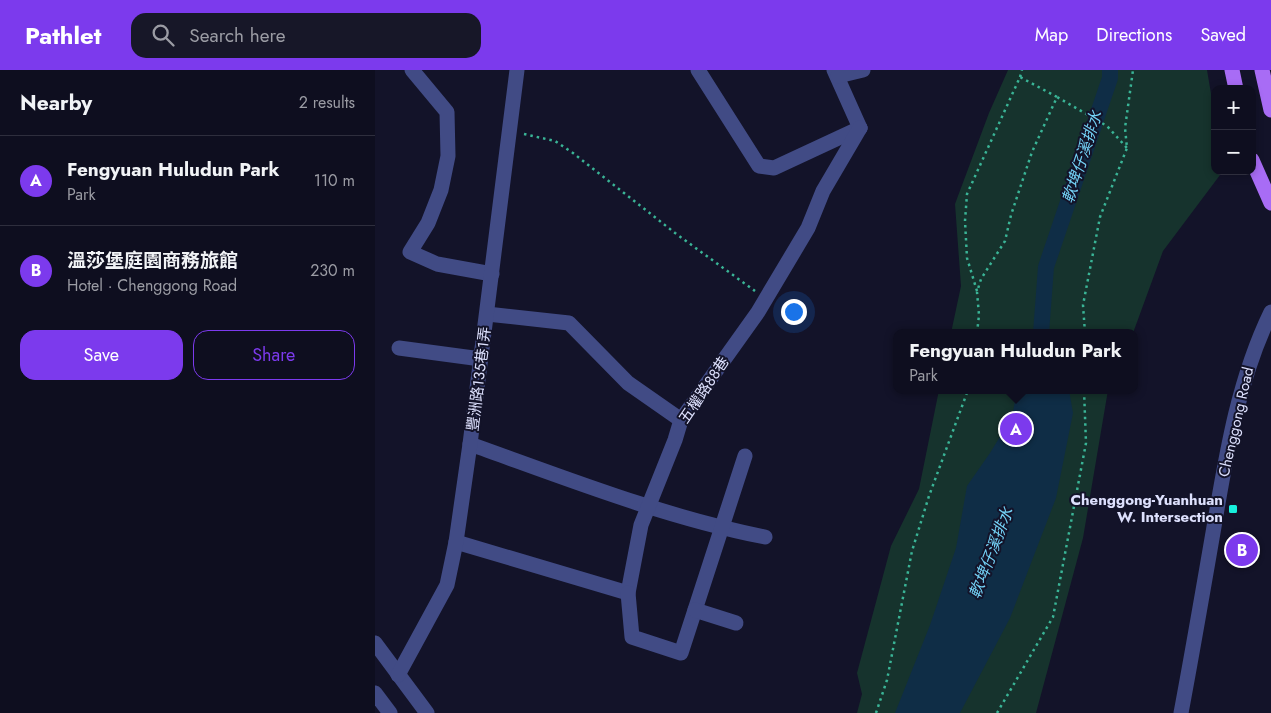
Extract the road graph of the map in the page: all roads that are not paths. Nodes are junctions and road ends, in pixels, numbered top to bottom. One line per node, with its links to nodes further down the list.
1 (412, 70): 13 (street)
2 (517, 70): 13 (street, 豐洲路135巷1弄)
3 (698, 70): 10 (street)
4 (863, 70): 7 (street)
5 (1232, 70): 8 (main road)
6 (1262, 70): 9 (main road)
7 (836, 73): 10 (street)
8 (1235, 85)
9 (1271, 110)
10 (860, 128): 18 (street, 五權路88巷)
11 (1256, 169): 12 (main road)
12 (1271, 203)
13 (492, 274): 15 (street, 豐洲路135巷1弄)
14 (1271, 312): 33 (street, Chenggong Road)
15 (487, 314): 17 (street, 豐洲路135巷1弄); 18 (street)
16 (399, 348): 17 (street)
17 (481, 359): 19 (street, 豐洲路135巷1弄)
18 (681, 420): 21 (street, 五權路88巷)
19 (470, 444): 21 (street); 24 (street, 豐洲路135巷1弄)
20 (745, 456): 22 (street)
21 (647, 507): 22 (street); 25 (street, 五權路88巷)
22 (723, 529): 23 (street); 26 (street)
23 (765, 537)
24 (457, 542): 25 (street); 29 (street, 豐洲路135巷1弄)
25 (628, 593): 26 (street, 五權路88巷)
26 (695, 610): 27 (street)
27 (736, 623)
28 (375, 643): 29 (street)
29 (398, 675): 32 (street)
30 (375, 693): 31 (street)
31 (390, 713)
32 (427, 713)
33 (1181, 713)

